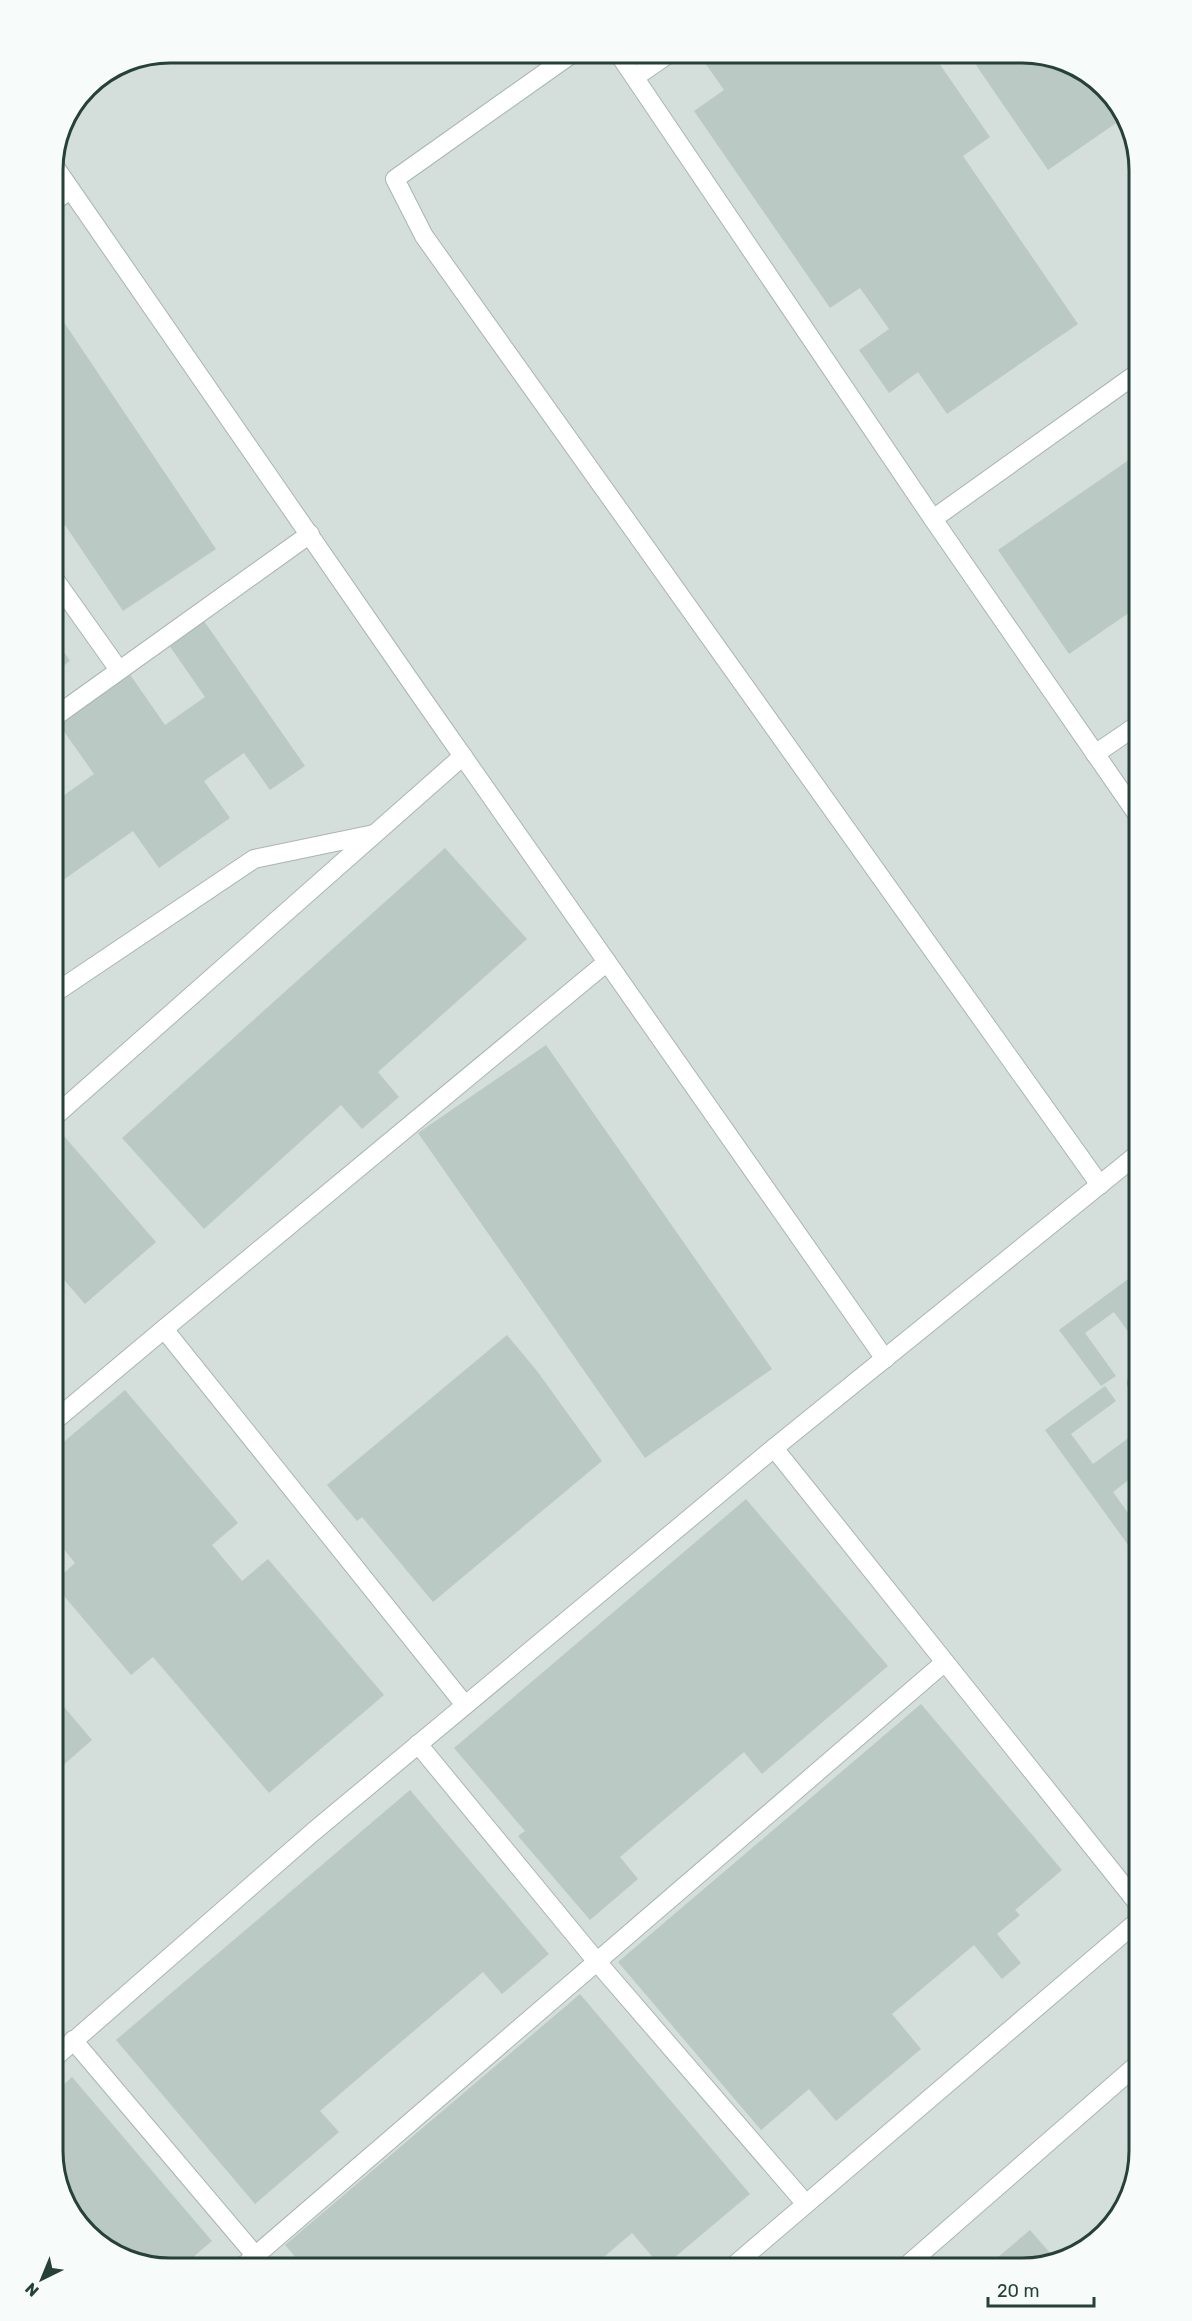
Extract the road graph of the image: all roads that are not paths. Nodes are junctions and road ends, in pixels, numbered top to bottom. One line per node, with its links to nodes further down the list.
1 (559, 63): 23 (street)
2 (625, 63): 4 (street)
3 (654, 63): 4 (street)
4 (634, 77): 9 (street)
5 (63, 179): 6 (street)
6 (70, 190): 7 (street); 10 (street)
7 (63, 195)
8 (1129, 380): 9 (street)
9 (933, 519): 15 (street)
10 (310, 534): 12 (street); 16 (street)
11 (63, 591): 12 (street)
12 (119, 670): 13 (street)
13 (63, 711)
14 (1129, 731): 15 (street)
15 (1095, 754): 17 (street)
16 (463, 756): 18 (street); 19 (street)
17 (1129, 802)
18 (376, 834): 20 (street); 21 (street)
19 (607, 962): 24 (street); 25 (street)
20 (63, 986)
21 (63, 1109)
22 (1129, 1162): 23 (street)
23 (1100, 1185): 25 (street)
24 (164, 1329): 26 (street); 29 (street)
25 (885, 1359): 27 (street)
26 (63, 1414)
27 (774, 1448): 28 (street); 29 (street)
28 (945, 1662): 31 (street); 33 (street)
29 (465, 1705): 30 (street)
30 (418, 1744): 33 (street); 34 (street)
31 (1129, 1891)
32 (1129, 1929): 37 (street)
33 (598, 1963): 37 (street); 39 (street)
34 (74, 2040): 35 (street); 38 (street)
35 (63, 2050)
36 (1129, 2073): 41 (street)
37 (806, 2204): 40 (street)
38 (258, 2258)
39 (266, 2258)
40 (743, 2258)
41 (916, 2258)

